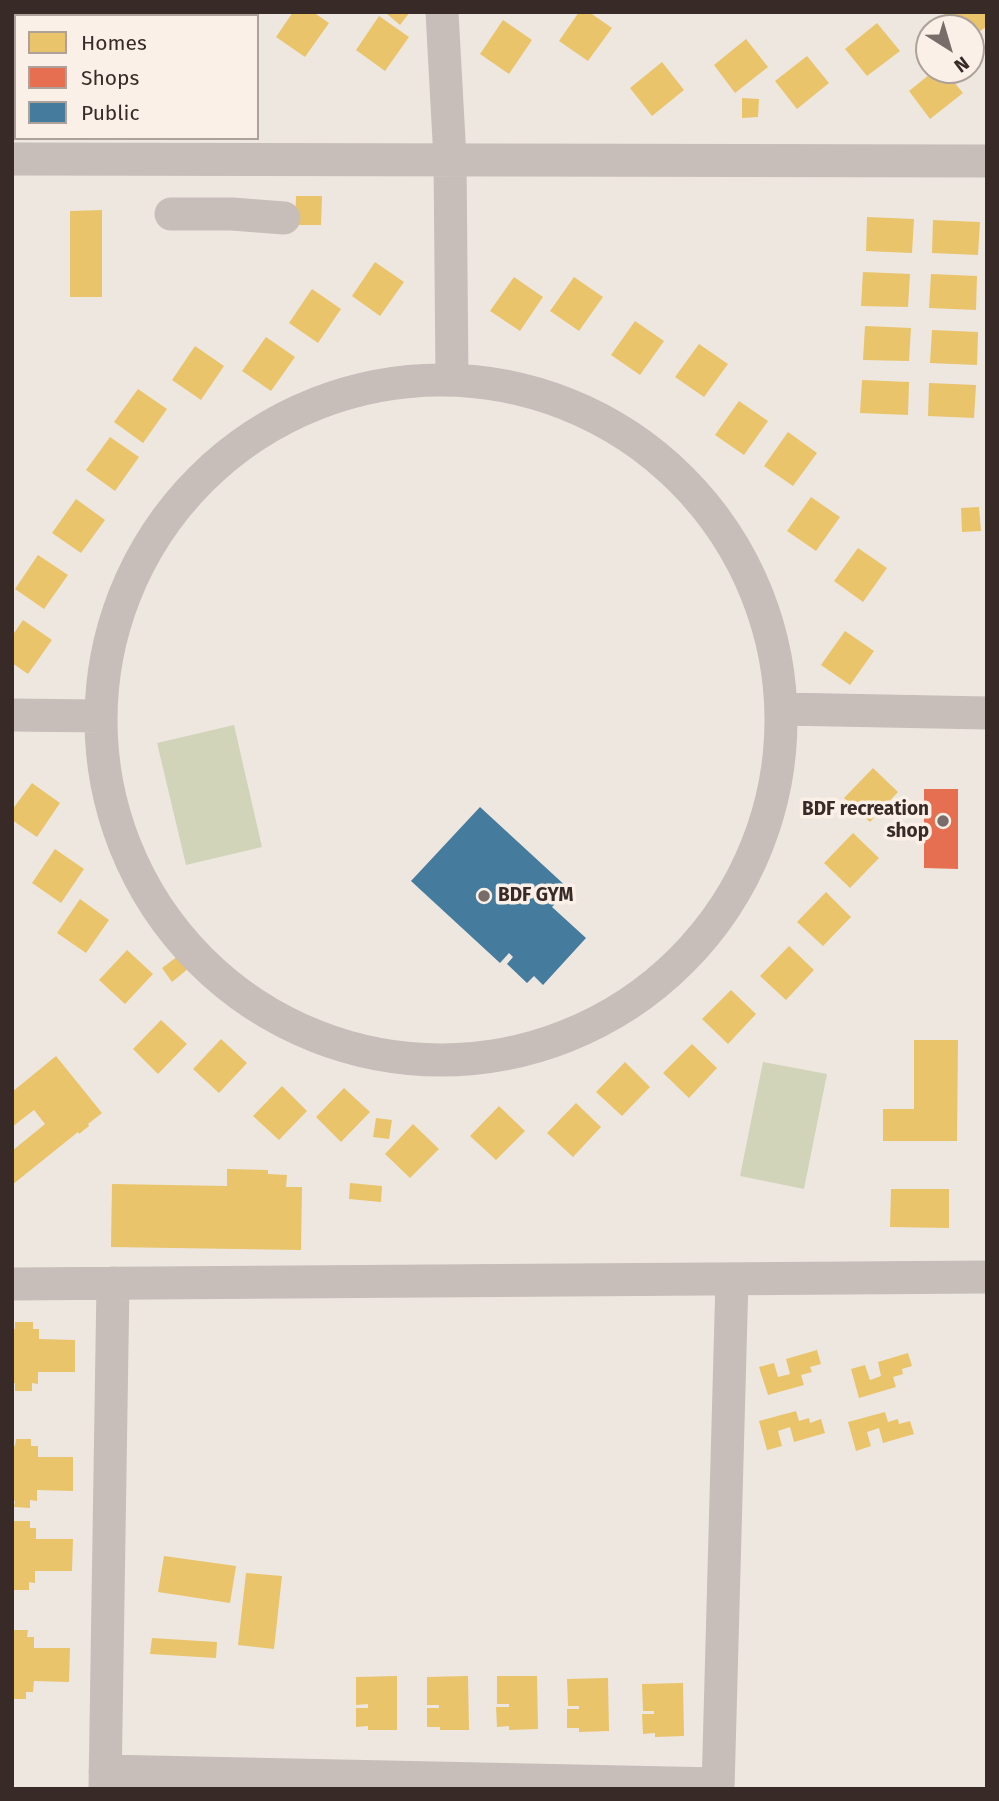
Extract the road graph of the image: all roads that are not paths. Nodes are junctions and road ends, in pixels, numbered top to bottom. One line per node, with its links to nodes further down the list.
1 (443, 12): 4 (street)
2 (12, 159): 3 (street)
3 (233, 159): 4 (street); 7 (street)
4 (450, 159): 5 (street); 9 (street)
5 (987, 161)
6 (171, 214): 7 (street)
7 (232, 214): 8 (street)
8 (284, 218)
9 (452, 379): 10 (street); 13 (street)
10 (783, 709): 11 (street); 13 (street)
11 (987, 713)
12 (12, 715): 13 (street)
13 (100, 716)
14 (987, 1277): 15 (street)
15 (732, 1279): 16 (street); 19 (street)
16 (113, 1283): 17 (street); 18 (street)
17 (12, 1284)
18 (105, 1780): 19 (street)
19 (718, 1786)

